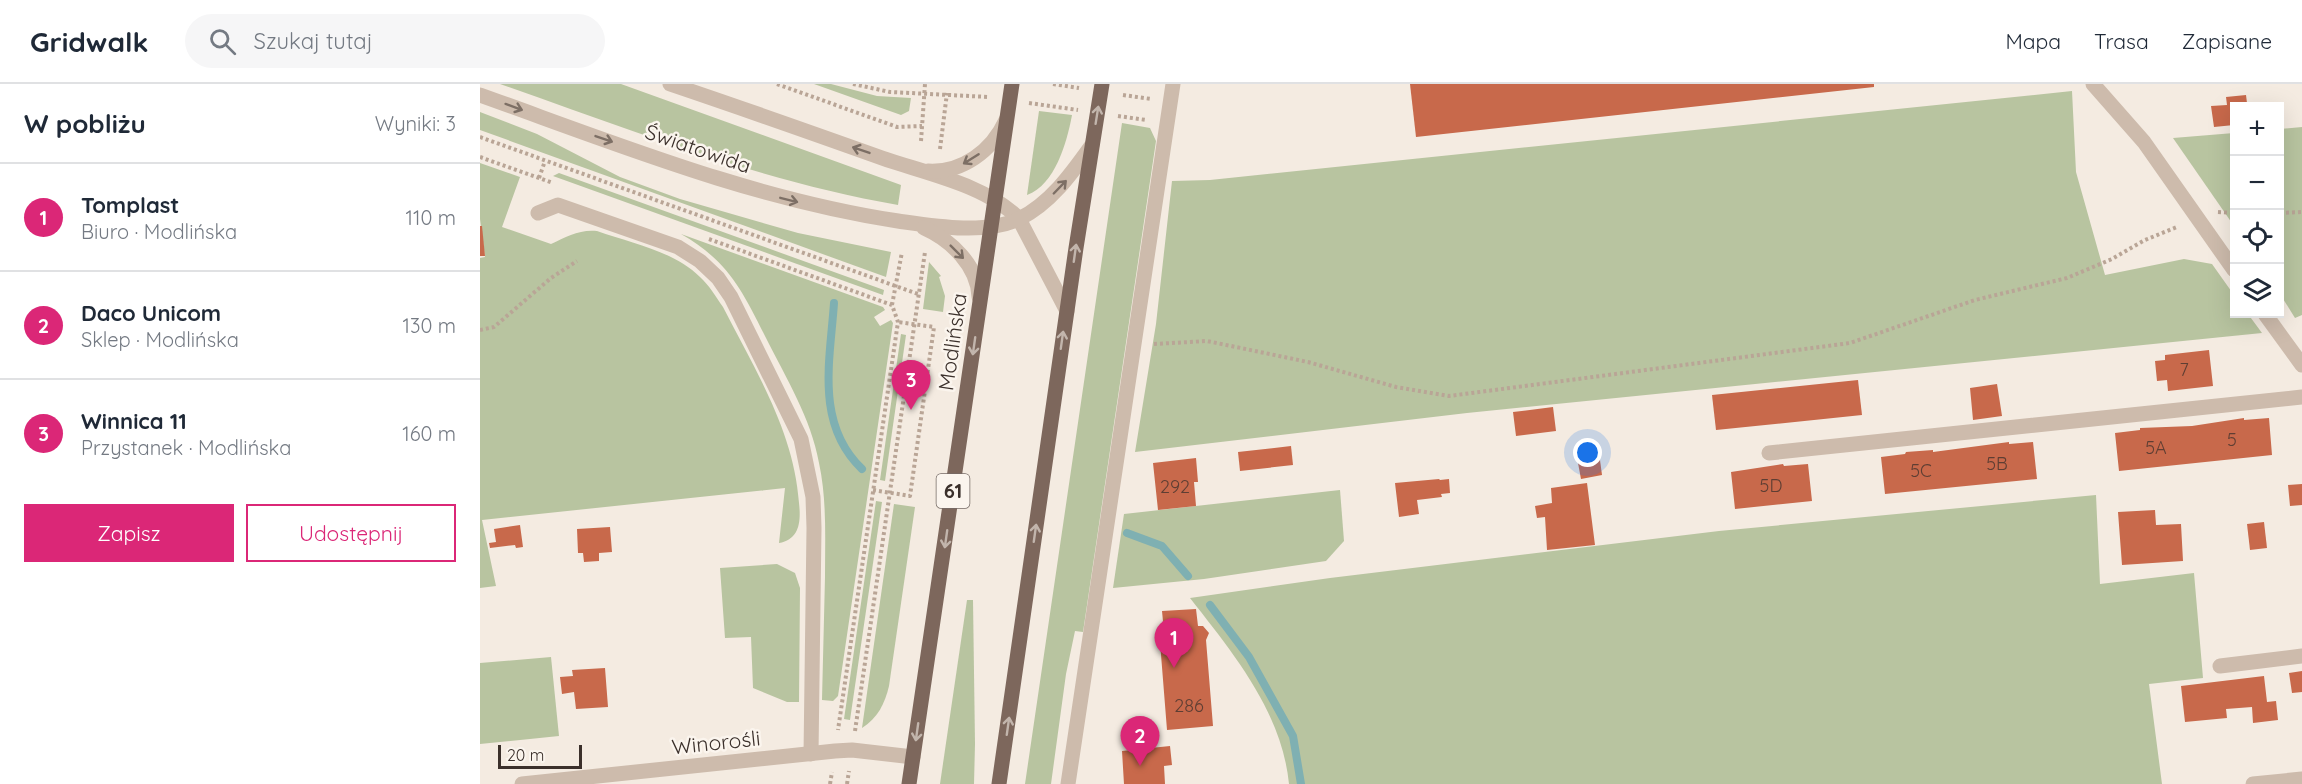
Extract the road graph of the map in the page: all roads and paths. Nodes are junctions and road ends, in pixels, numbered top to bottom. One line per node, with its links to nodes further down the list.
1 (670, 84): 24 (street, one-way to 1)
2 (777, 84): 18 (path)
3 (853, 84): 11 (path)
4 (925, 84): 11 (path)
5 (1012, 84): 17 (main road, Modlińska / 61)
6 (1053, 84): 10 (path)
7 (1102, 84): 22 (main road, one-way to 7)
8 (1173, 84): 47 (street)
9 (2093, 84): 31 (street)
10 (1079, 88)
11 (925, 92): 12 (path); 18 (path)
12 (947, 93): 14 (path); 19 (path)
13 (480, 95): 33 (street, Światowida, one-way to 33)
14 (978, 95)
15 (1036, 104): 16 (path)
16 (1076, 110)
17 (1008, 116): 24 (street, one-way to 24); 26 (main road, Modlińska / 61)
18 (922, 126): 21 (path)
19 (942, 135)
20 (480, 137): 23 (path)
21 (921, 141)
22 (1092, 145): 32 (street, Światowida, one-way to 22); 43 (main road, one-way to 22)
23 (545, 161): 25 (path); 39 (path)
24 (916, 170): 26 (street)
25 (539, 178)
26 (996, 200): 32 (street); 34 (main road, Modlińska / 61)
27 (2302, 212): 30 (path)
28 (538, 213): 57 (street)
29 (2230, 213): 31 (path)
30 (2284, 213)
31 (2198, 218): 38 (street); 47 (path)
32 (1019, 219): 34 (street, Światowida); 43 (street)
33 (907, 222): 34 (street, Światowida); 42 (street, Światowida, one-way to 42)
34 (991, 226): 42 (main road, Modlińska / 61)
35 (902, 252): 39 (path)
36 (924, 258): 40 (path)
37 (577, 261): 46 (path)
38 (2231, 264)
39 (896, 286): 40 (path); 41 (path)
40 (918, 294): 45 (path)
41 (892, 305)
42 (980, 306): 58 (main road, Modlińska / 61, one-way to 58)
43 (1066, 311): 64 (main road, one-way to 43)
44 (2268, 318): 48 (street)
45 (914, 324): 51 (path); 52 (path); 52 (path)
46 (480, 330)
47 (1133, 349): 65 (street)
48 (2302, 365)
49 (2302, 397): 50 (street)
50 (1769, 453)
51 (873, 490): 52 (path); 55 (path)
52 (891, 493): 56 (path)
53 (2302, 656): 54 (street)
54 (2220, 666)
55 (838, 733)
56 (854, 736)
57 (811, 754): 58 (street, Winorośli); 61 (street, Winorośli)
58 (914, 757): 63 (main road, Modlińska / 61)
59 (849, 772): 62 (path)
60 (2302, 779): 66 (street)
61 (522, 784)
62 (848, 784)
63 (909, 784)
64 (999, 784)
65 (1068, 784)
66 (2253, 784)

